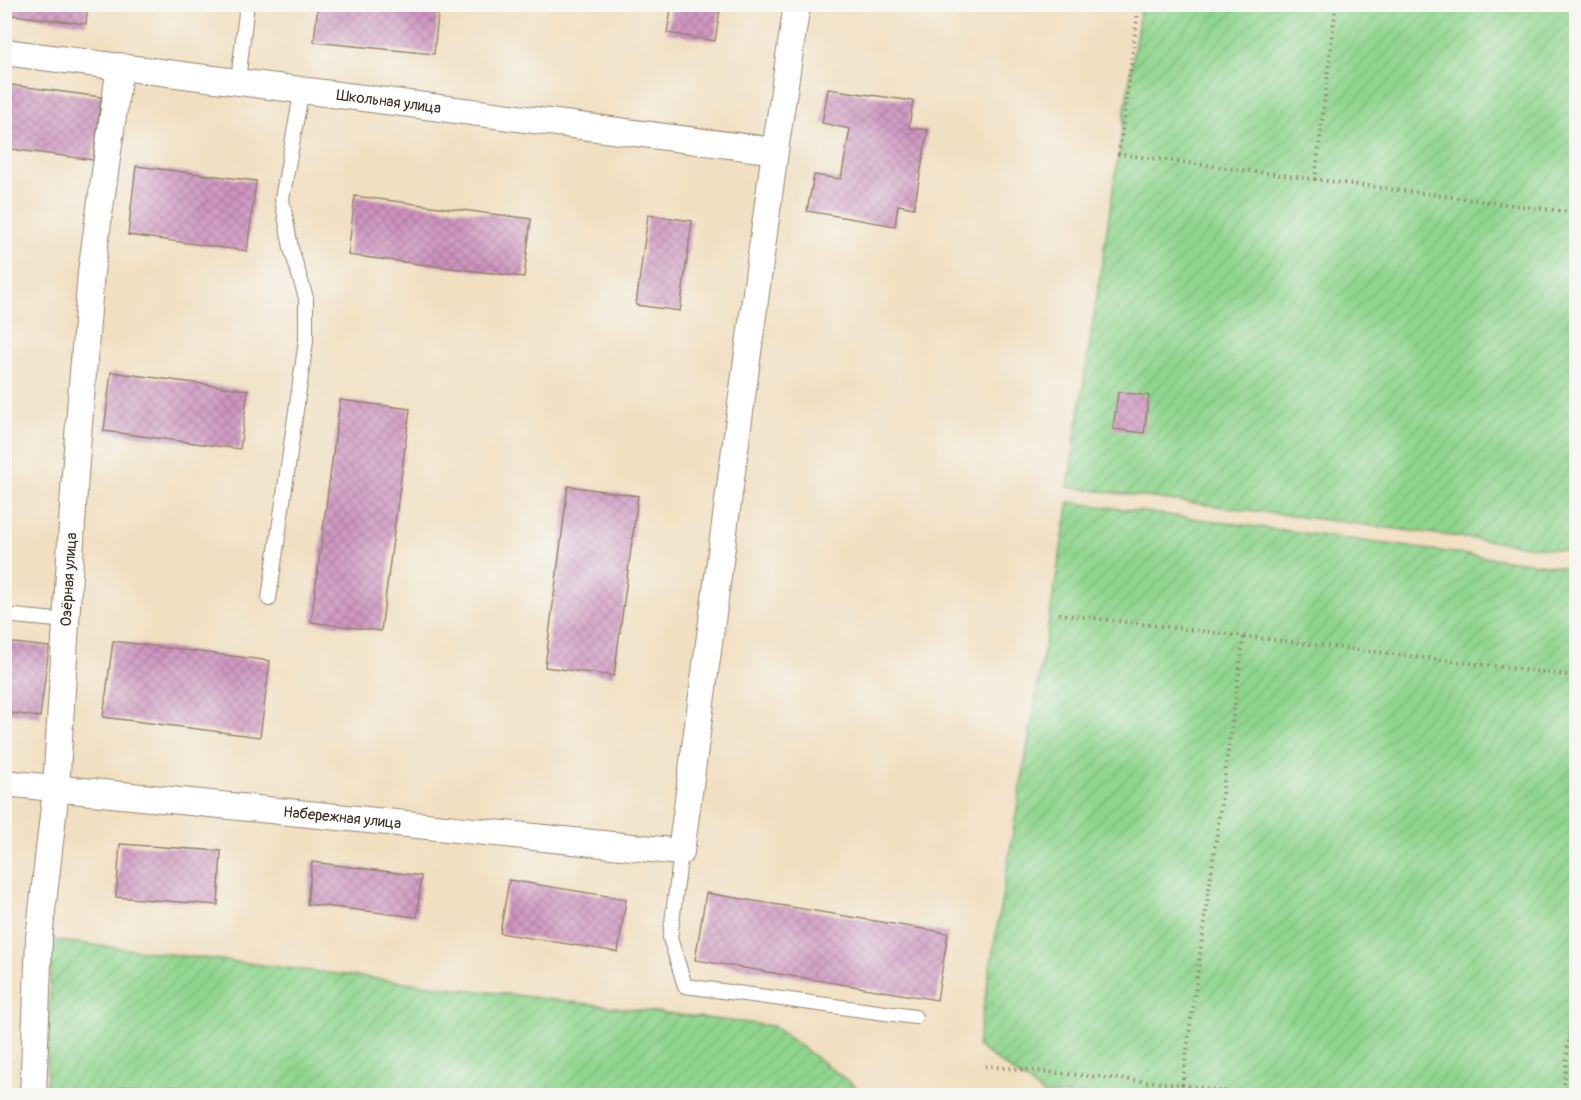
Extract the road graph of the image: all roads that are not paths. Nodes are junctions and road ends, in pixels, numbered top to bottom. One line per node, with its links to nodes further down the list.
1 (247, 4): 5 (lane)
2 (797, 4): 7 (street)
3 (4, 52): 4 (street, Школьная улица)
4 (120, 66): 5 (street, Школьная улица); 10 (street, Озёрная улица)
5 (238, 81): 6 (street, Школьная улица)
6 (302, 89): 7 (street, Школьная улица); 8 (lane)
7 (775, 150): 13 (street)
8 (269, 599)
9 (4, 615): 10 (lane)
10 (66, 621): 12 (street, Озёрная улица)
11 (4, 783): 12 (street, Набережная улица)
12 (56, 789): 13 (street, Набережная улица); 15 (street, Озёрная улица)
13 (681, 852): 14 (lane)
14 (915, 1017)
15 (33, 1095)

